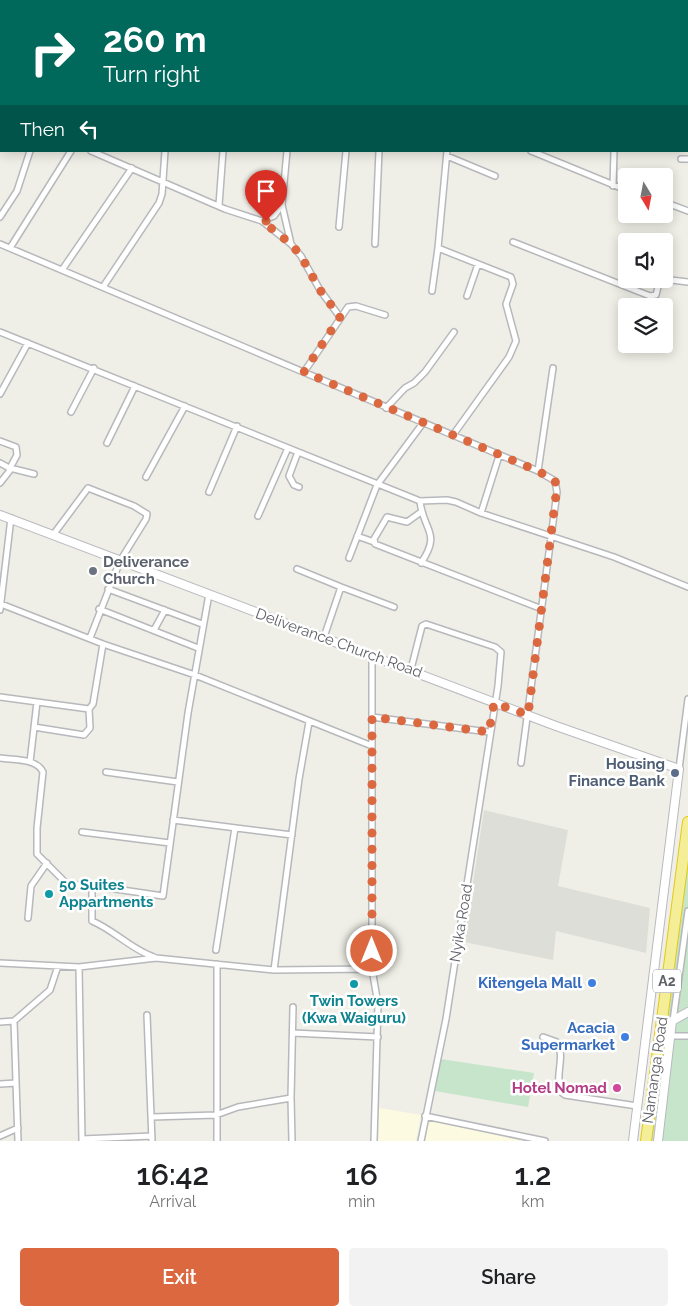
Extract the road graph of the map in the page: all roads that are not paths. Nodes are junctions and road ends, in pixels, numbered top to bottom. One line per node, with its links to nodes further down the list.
1 (30, 152): 23 (street)
2 (71, 152): 30 (street)
3 (166, 152): 16 (street)
4 (223, 152): 19 (street)
5 (287, 152): 20 (street)
6 (346, 152): 25 (street)
7 (379, 152): 29 (street)
8 (533, 152): 17 (street)
9 (614, 152): 17 (street)
10 (447, 153): 15 (street); 31 (street)
11 (103, 154): 14 (street)
12 (681, 159): 13 (street)
13 (688, 159)
14 (132, 168): 16 (street); 33 (street)
15 (495, 176)
16 (164, 181): 19 (street); 35 (street)
17 (613, 186): 18 (street)
18 (618, 188)
19 (219, 205): 24 (street)
20 (282, 205): 24 (street); 28 (street)
21 (673, 205): 22 (street)
22 (688, 211)
23 (0, 217)
24 (262, 221): 28 (street)
25 (339, 228)
26 (513, 242): 34 (street)
27 (0, 244): 30 (street)
28 (291, 244): 39 (street)
29 (376, 244)
30 (10, 248): 33 (street)
31 (438, 248): 32 (street); 36 (street)
32 (478, 264): 37 (street); 53 (street)
33 (62, 270): 35 (street)
34 (688, 282)
35 (102, 287): 45 (street)
36 (432, 291)
37 (466, 296)
38 (385, 315): 39 (street)
39 (340, 317): 45 (street)
40 (0, 332): 42 (street)
41 (454, 332): 49 (street)
42 (28, 343): 43 (street); 47 (street)
43 (94, 368): 46 (street); 50 (street)
44 (553, 368): 61 (street)
45 (304, 372): 49 (street)
46 (135, 386): 48 (street); 55 (street)
47 (0, 394)
48 (185, 406): 52 (street); 63 (street)
49 (386, 408): 51 (street)
50 (71, 412)
51 (422, 424): 53 (street); 65 (street)
52 (237, 426): 56 (street); 67 (street)
53 (453, 435): 58 (street)
54 (0, 441): 60 (street)
55 (107, 443)
56 (288, 448): 57 (street); 72 (street)
57 (298, 452): 65 (street); 66 (street)
58 (499, 456): 61 (street); 70 (street)
59 (0, 463): 60 (street)
60 (10, 468): 62 (street); 64 (street)
61 (538, 471): 76 (street)
62 (34, 474)
63 (146, 477)
64 (0, 483)
65 (377, 485): 68 (street); 75 (street)
66 (299, 487)
67 (209, 492)
68 (420, 500): 69 (street); 70 (street)
69 (421, 512): 77 (street); 80 (street)
70 (481, 513): 76 (street)
71 (0, 514): 73 (street, Deliverance Church Road)
72 (258, 516)
73 (11, 518): 74 (street, Deliverance Church Road); 86 (street)
74 (53, 535): 79 (street, Deliverance Church Road); 79 (street)
75 (357, 536): 77 (street); 78 (street)
76 (551, 537): 82 (street); 89 (street)
77 (374, 542): 80 (street)
78 (349, 558)
79 (120, 561): 84 (street); 85 (street, Deliverance Church Road)
80 (421, 563): 89 (street)
81 (297, 569): 83 (street)
82 (688, 586)
83 (341, 587): 87 (street); 94 (street)
84 (108, 589): 88 (street); 90 (street)
85 (208, 594): 91 (street); 94 (street, Deliverance Church Road)
86 (0, 607): 93 (street)
87 (394, 607)
88 (99, 609): 92 (street); 93 (street)
89 (542, 609): 105 (street)
90 (165, 610): 91 (street); 92 (street)
91 (202, 624): 96 (street)
92 (154, 630): 96 (street)
93 (90, 638): 95 (street)
94 (324, 638): 97 (street, Deliverance Church Road)
95 (103, 644): 99 (street); 104 (street)
96 (198, 648): 99 (street)
97 (372, 656): 98 (street, Deliverance Church Road); 106 (street)
98 (411, 669): 103 (street, Deliverance Church Road); 103 (street, Nyika Road)
99 (195, 675): 107 (street); 116 (street)
100 (0, 697): 102 (street)
101 (688, 699): 114 (street)
102 (38, 702): 104 (street); 108 (street)
103 (494, 703): 105 (street, Deliverance Church Road); 109 (street, Nyika Road)
104 (89, 709): 108 (street)
105 (528, 715): 113 (street); 114 (street, Deliverance Church Road)
106 (372, 717): 109 (street); 110 (street)
107 (309, 722): 110 (street); 121 (street)
108 (34, 727): 112 (street)
109 (489, 732): 152 (street, Nyika Road)
110 (372, 746): 134 (street)
111 (0, 758): 112 (street)
112 (30, 762): 123 (street)
113 (521, 763)
114 (679, 769): 150 (street)
115 (106, 772): 116 (street)
116 (178, 782): 117 (street)
117 (174, 820): 119 (street); 122 (street)
118 (688, 822): 124 (highway, Namanga Road / A2)
119 (236, 828): 121 (street); 128 (street)
120 (82, 832): 122 (street)
121 (292, 835): 135 (street)
122 (170, 843): 125 (street)
123 (47, 863): 127 (street); 129 (street)
124 (684, 875): 165 (highway, Namanga Road / A2)
125 (102, 886)
126 (688, 911): 139 (street)
127 (28, 918)
128 (216, 950)
129 (156, 958): 131 (street); 133 (street)
130 (0, 963): 132 (street)
131 (217, 964): 135 (street); 151 (street)
132 (58, 966): 133 (street); 141 (street)
133 (80, 967): 157 (street)
134 (372, 969): 135 (street); 145 (street)
135 (274, 970)
136 (293, 1007): 142 (street)
137 (688, 1012): 139 (street)
138 (147, 1015): 153 (street)
139 (672, 1021): 143 (street)
140 (0, 1022): 141 (street)
141 (14, 1022): 147 (street)
142 (293, 1033): 145 (street); 149 (street)
143 (670, 1036): 144 (street); 166 (street)
144 (688, 1036)
145 (378, 1037): 161 (street)
146 (543, 1037): 150 (street)
147 (16, 1083): 148 (street); 154 (street)
148 (0, 1084)
149 (291, 1098): 151 (street); 160 (street)
150 (637, 1106): 164 (street)
151 (216, 1115): 153 (street); 159 (street)
152 (425, 1116): 162 (street, Nyika Road); 163 (street)
153 (152, 1117): 156 (street)
154 (18, 1128): 155 (street); 158 (street)
155 (0, 1136)
156 (152, 1139): 157 (street)
157 (82, 1140)
158 (18, 1141)
159 (216, 1141)
160 (292, 1141)
161 (374, 1141)
162 (421, 1141)
163 (545, 1141)
164 (633, 1141)
165 (646, 1141)
166 (658, 1141)

